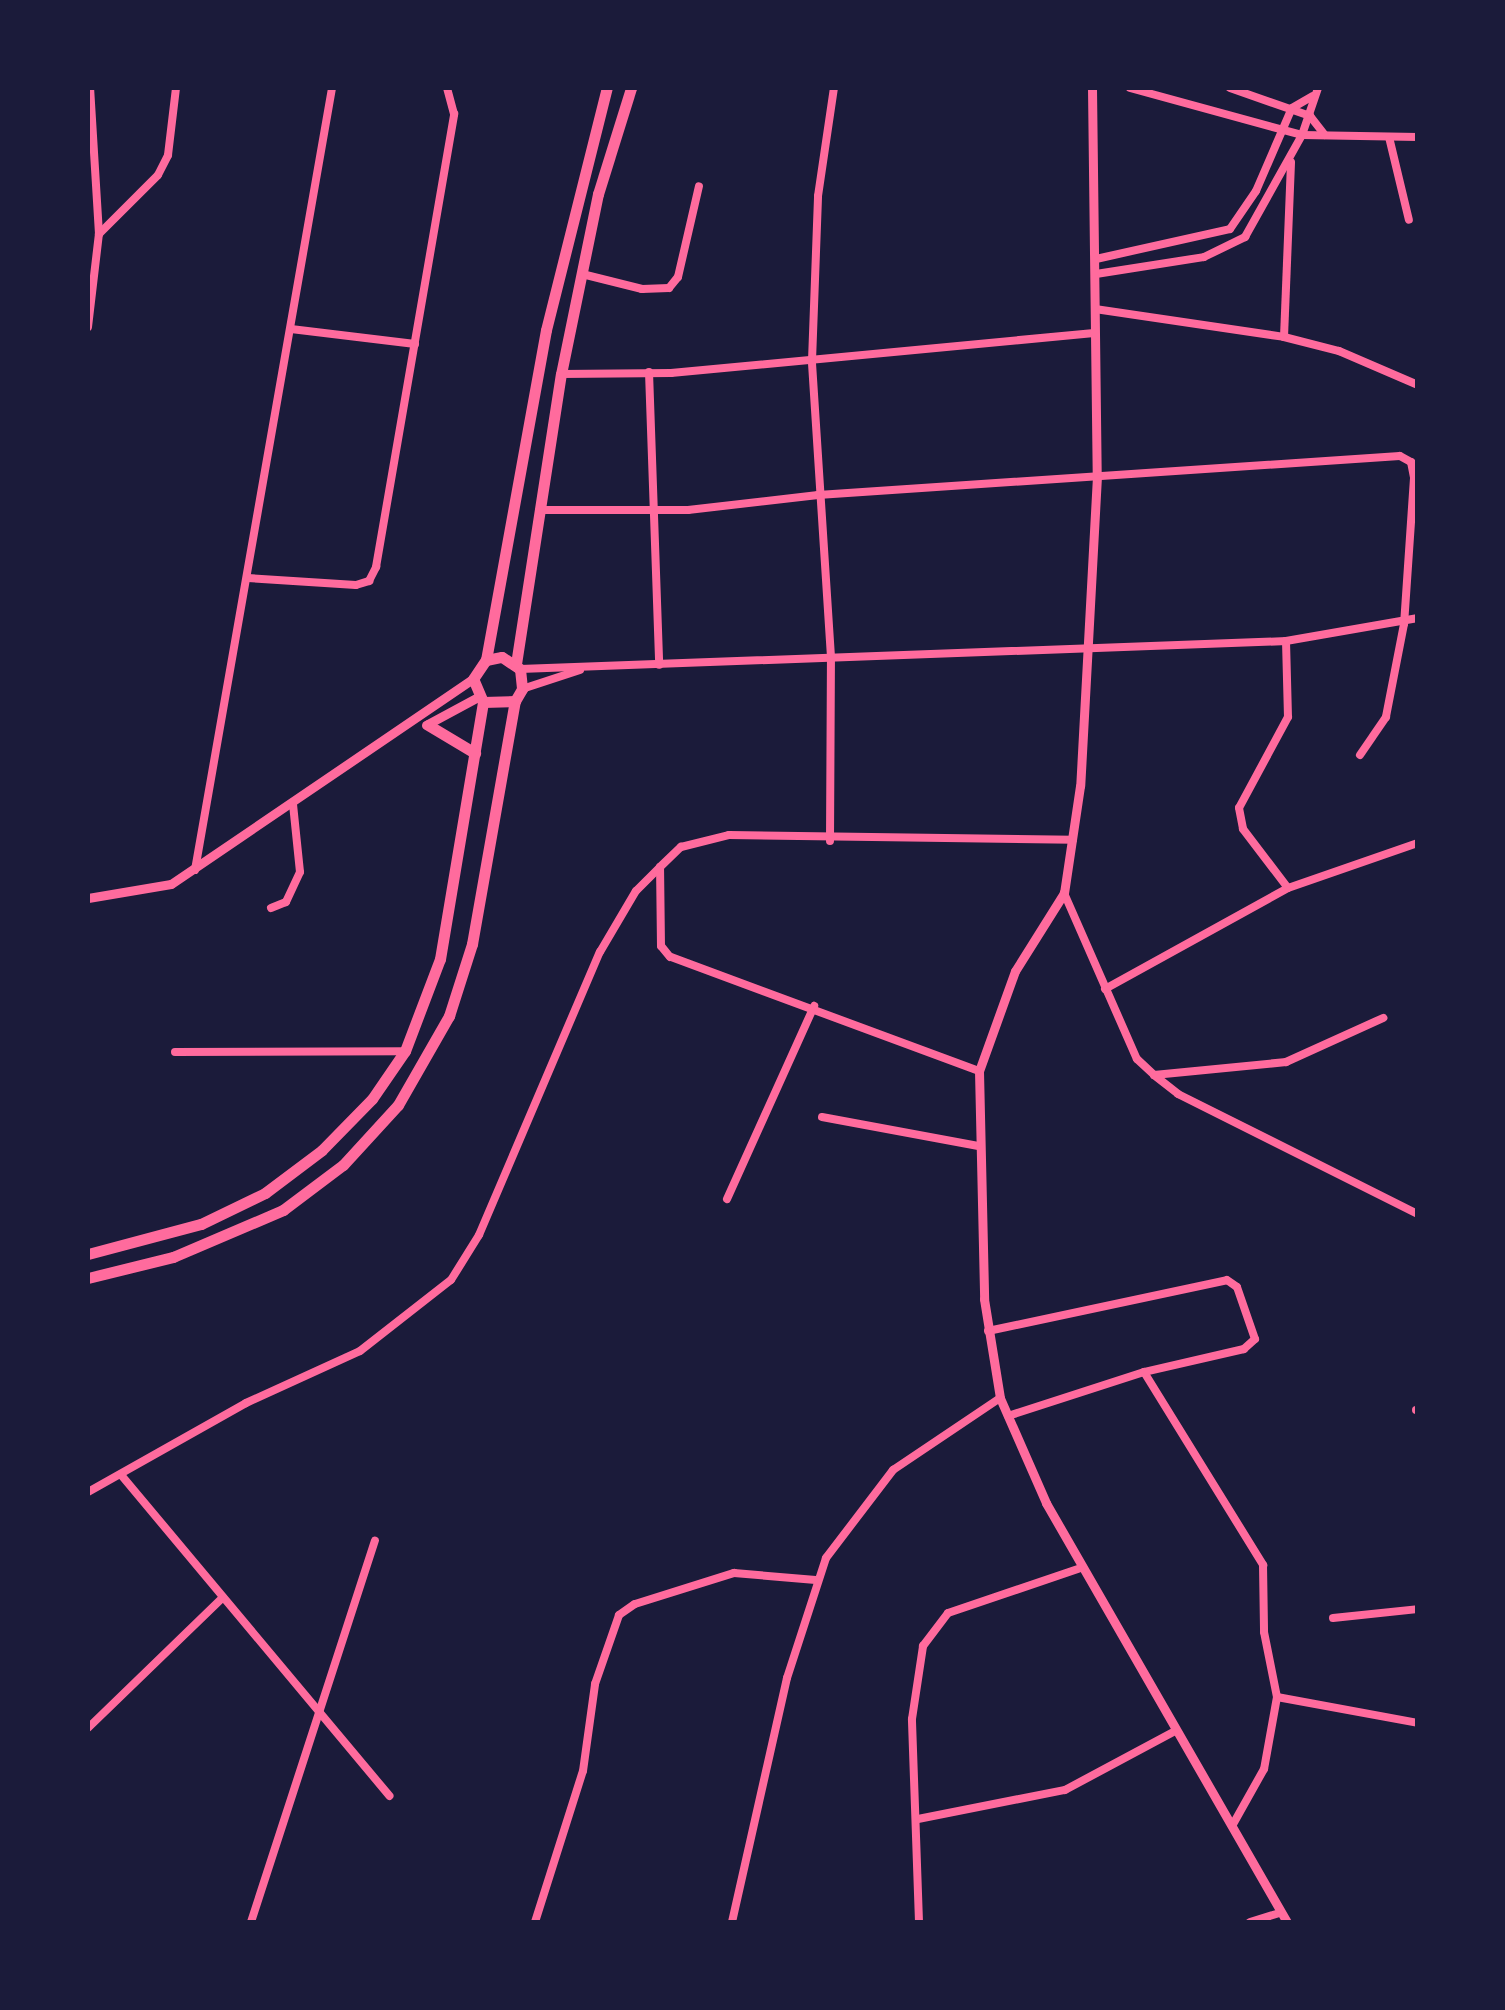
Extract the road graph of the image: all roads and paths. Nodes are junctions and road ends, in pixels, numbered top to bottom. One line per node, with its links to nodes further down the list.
1 (90, 88): 22 (street)
2 (176, 88): 22 (street)
3 (332, 88): 28 (street)
4 (446, 88): 31 (street)
5 (608, 88): 46 (main road)
6 (630, 88): 24 (main road)
7 (834, 88): 32 (street)
8 (1092, 88): 23 (street)
9 (1130, 88): 14 (street)
10 (1230, 88): 12 (street)
11 (1316, 92): 12 (street); 13 (street)
12 (1292, 108): 13 (street); 14 (street)
13 (1310, 116): 15 (street); 16 (street)
14 (1282, 128): 16 (street); 23 (street)
15 (1325, 135): 16 (street); 17 (street)
16 (1302, 136): 19 (street)
17 (1389, 136): 18 (street); 21 (street)
18 (1418, 136)
19 (1291, 155): 25 (street); 30 (street)
20 (699, 186): 24 (street)
21 (1409, 220)
22 (99, 234): 27 (street)
23 (1096, 258): 25 (street)
24 (582, 274): 34 (main road)
25 (1096, 274): 26 (street)
26 (1096, 309): 29 (street); 30 (street)
27 (88, 327)
28 (291, 329): 31 (street); 40 (street)
29 (1094, 333): 32 (street); 36 (street)
30 (1284, 337): 35 (street)
31 (415, 344): 40 (street)
32 (812, 360): 33 (street); 37 (street)
33 (649, 372): 34 (street); 38 (street)
34 (561, 374): 39 (main road)
35 (1418, 385)
36 (1096, 476): 37 (street); 42 (street); 44 (street)
37 (818, 495): 38 (street); 45 (street)
38 (654, 508): 39 (street); 47 (street)
39 (540, 510): 48 (main road)
40 (248, 578): 63 (street)
41 (1418, 618): 42 (street)
42 (1404, 624): 43 (street); 57 (street)
43 (1286, 641): 44 (street); 64 (street)
44 (1091, 646): 45 (street); 59 (street)
45 (831, 657): 47 (street); 60 (street)
46 (486, 660): 48 (main road); 50 (main road)
47 (659, 664): 49 (street)
48 (518, 666): 49 (street); 51 (main road)
49 (589, 668): 51 (street)
50 (473, 679): 52 (main road); 55 (street)
51 (522, 689): 53 (main road)
52 (481, 700): 53 (main road); 54 (street); 56 (main road)
53 (515, 701): 80 (main road)
54 (428, 725): 55 (street); 56 (main road)
55 (408, 729): 58 (street)
56 (475, 753): 71 (main road)
57 (1360, 755)
58 (293, 804): 63 (street); 67 (street)
59 (1073, 840): 60 (street); 65 (street)
60 (830, 842): 62 (street)
61 (1418, 843): 64 (street)
62 (660, 866): 69 (street); 85 (street)
63 (194, 870): 66 (street)
64 (1288, 888): 68 (street)
65 (1064, 893): 68 (street); 73 (street)
66 (88, 898)
67 (272, 908)
68 (1105, 988): 74 (street)
69 (814, 1006): 73 (street); 77 (street)
70 (1383, 1018): 74 (street)
71 (405, 1051): 72 (street); 79 (main road)
72 (175, 1052)
73 (978, 1071): 76 (street)
74 (1154, 1076): 78 (street)
75 (822, 1117): 76 (street)
76 (978, 1146): 81 (street)
77 (726, 1199)
78 (1418, 1214)
79 (88, 1254)
80 (88, 1278)
81 (987, 1331): 82 (street); 83 (street)
82 (1144, 1372): 84 (street); 93 (street)
83 (1000, 1398): 84 (street); 89 (street)
84 (1008, 1416): 88 (street)
85 (122, 1476): 86 (street); 90 (street)
86 (88, 1492)
87 (374, 1540): 94 (street)
88 (1078, 1569): 97 (street); 99 (street)
89 (816, 1580): 103 (street); 104 (street)
90 (221, 1599): 94 (street); 96 (street)
91 (1418, 1609): 92 (street)
92 (1333, 1618)
93 (1276, 1697): 95 (street); 100 (street)
94 (315, 1713): 98 (street); 102 (street)
95 (1418, 1724)
96 (88, 1728)
97 (1175, 1730): 99 (street); 100 (street)
98 (390, 1796)
99 (918, 1819): 105 (street)
100 (1232, 1826): 101 (street)
101 (1279, 1912): 106 (street); 107 (street)
102 (251, 1922)
103 (535, 1922)
104 (732, 1922)
105 (919, 1922)
106 (1250, 1922)
107 (1286, 1922)

